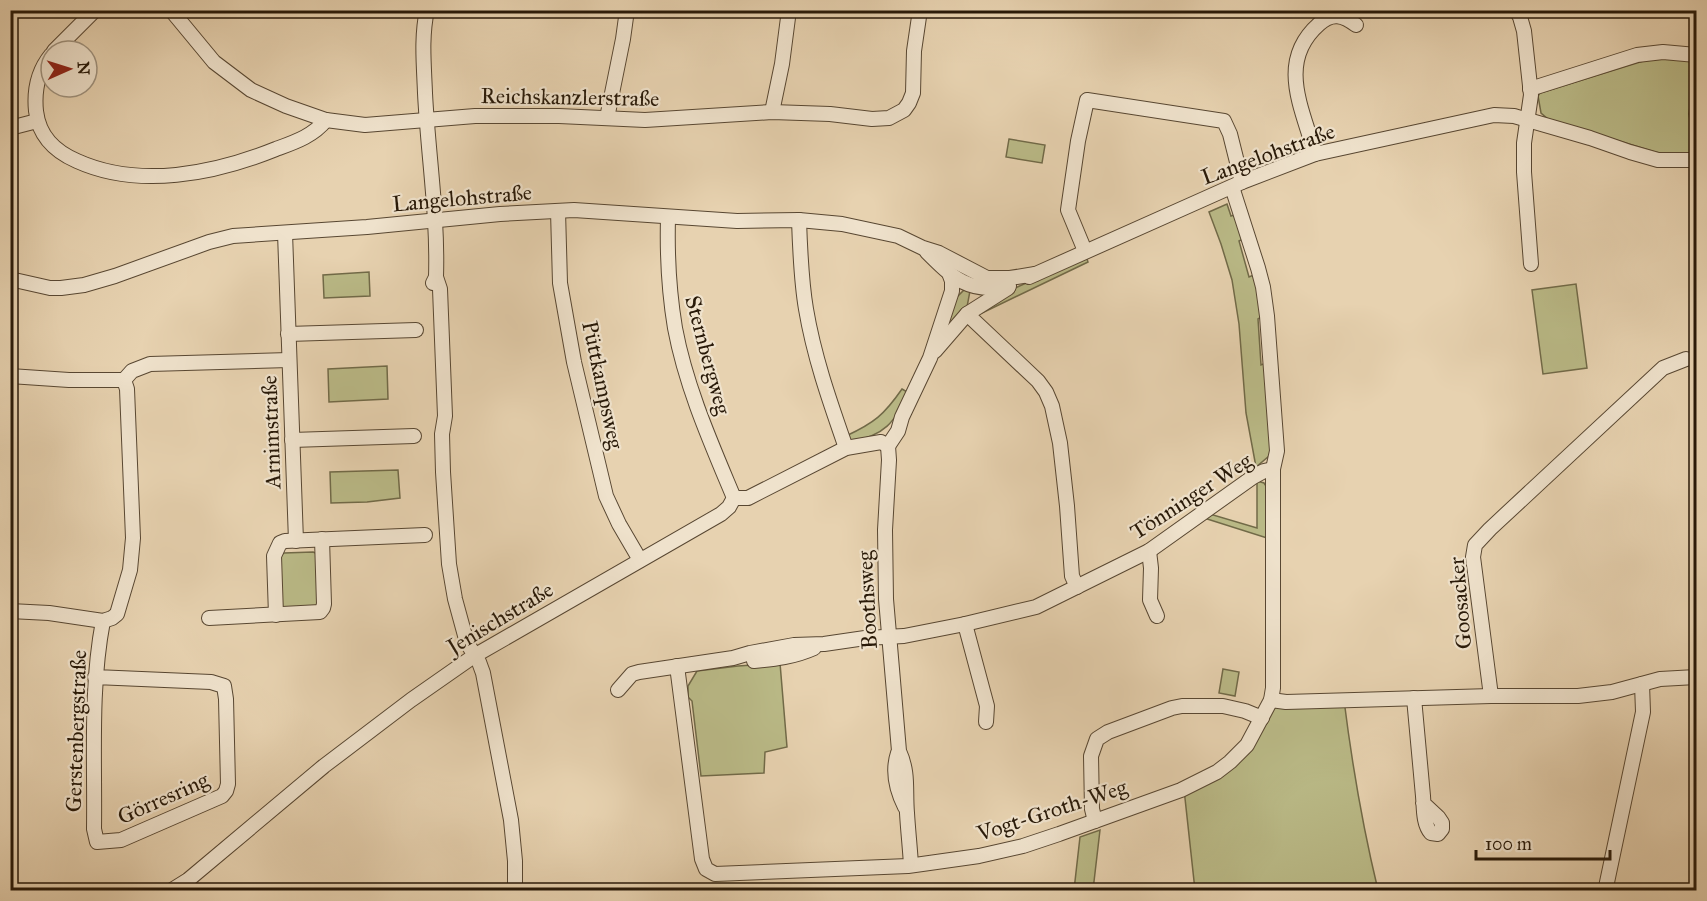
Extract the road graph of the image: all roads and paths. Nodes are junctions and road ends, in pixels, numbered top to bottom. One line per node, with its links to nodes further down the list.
1 (95, 10): 9 (street)
2 (171, 10): 16 (street, Reichskanzlerstraße)
3 (427, 10): 17 (street)
4 (627, 10): 14 (street)
5 (789, 10): 13 (street)
6 (920, 10): 13 (street, Reichskanzlerstraße)
7 (1516, 10): 12 (street)
8 (1356, 25): 20 (street)
9 (66, 39)
10 (1696, 55): 12 (street)
11 (39, 78): 18 (street)
12 (1530, 88): 15 (street)
13 (772, 112): 14 (street, Reichskanzlerstraße)
14 (607, 118): 17 (street, Reichskanzlerstraße)
15 (1528, 119): 20 (street, Langelohstraße); 21 (street, Langelohstraße); 30 (street)
16 (326, 120): 17 (street, Reichskanzlerstraße); 18 (street)
17 (427, 120): 25 (street)
18 (38, 121): 19 (street)
19 (10, 128)
20 (1315, 154): 22 (street, Langelohstraße)
21 (1696, 160)
22 (1237, 184): 29 (street, Langelohstraße); 29 (street, Tönninger Weg); 51 (street, Tönninger Weg)
23 (558, 211): 24 (street, Langelohstraße); 25 (street, Langelohstraße); 57 (street, Püttkampsweg)
24 (668, 218): 26 (street, Langelohstraße); 52 (street, Sternbergweg)
25 (435, 220): 27 (street, Langelohstraße); 66 (street)
26 (799, 220): 28 (street, Langelohstraße); 50 (street)
27 (285, 232): 35 (street, Langelohstraße); 41 (street, Arnimstraße)
28 (923, 248): 31 (street, Langelohstraße); 32 (street, Langelohstraße)
29 (1085, 251): 33 (street, Langelohstraße)
30 (1531, 264)
31 (967, 269): 34 (street, Langelohstraße); 36 (street)
32 (950, 273): 36 (street, Langelohstraße); 38 (street)
33 (1035, 274): 34 (street, Langelohstraße); 37 (street, Langelohstraße)
34 (987, 278): 36 (street)
35 (10, 279)
36 (971, 285): 37 (street, Langelohstraße); 38 (street); 39 (street)
37 (1011, 286): 39 (street)
38 (950, 297): 42 (street)
39 (968, 315): 42 (street); 58 (street)
40 (416, 330): 41 (street)
41 (288, 334): 44 (street, Arnimstraße)
42 (930, 358): 49 (street)
43 (1686, 359): 72 (street, Goosacker)
44 (289, 360): 46 (street); 48 (street, Arnimstraße)
45 (10, 376): 46 (street)
46 (124, 380): 63 (street, Gerstenbergstraße)
47 (414, 436): 48 (street)
48 (292, 440): 55 (street, Arnimstraße)
49 (884, 444): 50 (street, Jenischstraße); 65 (street, Boothsweg)
50 (846, 448): 52 (street, Jenischstraße)
51 (1273, 469): 56 (street, Tönninger Weg); 74 (street, Vogt-Groth-Weg)
52 (734, 498): 57 (street, Jenischstraße)
53 (425, 535): 54 (street)
54 (322, 539): 55 (street); 60 (street)
55 (296, 541): 60 (street)
56 (1149, 551): 58 (street, Tönninger Weg); 61 (street)
57 (640, 560): 66 (street, Jenischstraße)
58 (1077, 587): 64 (street, Tönninger Weg)
59 (10, 611): 63 (street)
60 (276, 615): 62 (street)
61 (1157, 616)
62 (209, 618)
63 (103, 621): 68 (street, Gerstenbergstraße)
64 (966, 624): 65 (street, Tönninger Weg); 76 (street)
65 (889, 637): 67 (street, Tönninger Weg); 80 (street, Boothsweg)
66 (474, 656): 82 (street, Jenischstraße); 83 (street)
67 (677, 666): 71 (street, Tönninger Weg); 80 (street, Vogt-Groth-Weg)
68 (95, 677): 79 (street, Gerstenbergstraße); 79 (street, Görresring)
69 (1696, 677): 70 (street)
70 (1642, 684): 72 (street); 81 (street)
71 (618, 690)
72 (1491, 696): 73 (street)
73 (1414, 698): 74 (street); 77 (street)
74 (1271, 700): 75 (street, Vogt-Groth-Weg)
75 (1262, 718): 78 (street, Vogt-Groth-Weg); 78 (street)
76 (986, 722)
77 (1423, 803)
78 (1095, 821): 80 (street, Vogt-Groth-Weg)
79 (97, 842)
80 (911, 866)
81 (1606, 887)
82 (172, 891)
83 (515, 891)

